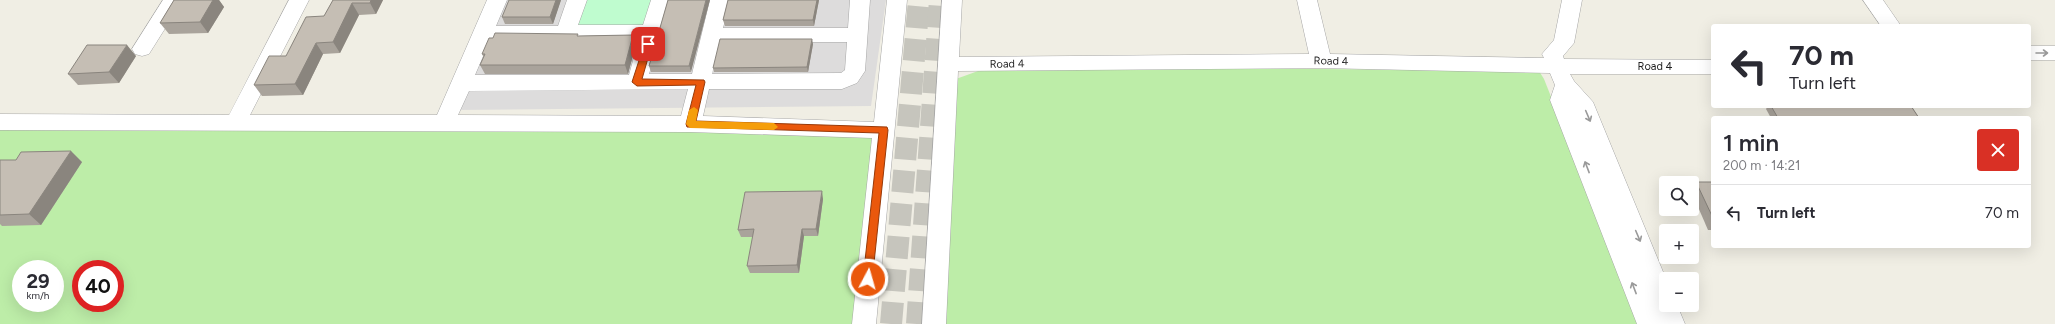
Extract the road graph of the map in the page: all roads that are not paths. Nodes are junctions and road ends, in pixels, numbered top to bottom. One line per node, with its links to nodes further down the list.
1 (173, 0): 19 (street)
2 (299, 0): 33 (street)
3 (497, 0): 16 (street)
4 (577, 0): 14 (street)
5 (661, 0): 15 (street)
6 (720, 0): 18 (street)
7 (860, 0): 17 (street)
8 (897, 0): 36 (street)
9 (952, 0): 24 (street)
10 (1307, 0): 23 (street)
11 (1572, 0): 26 (street)
12 (1873, 0): 13 (street)
13 (1890, 24)
14 (566, 32): 15 (street); 16 (street)
15 (651, 32): 29 (street)
16 (483, 33): 31 (street)
17 (857, 34): 18 (street); 30 (street)
18 (712, 35): 30 (street)
19 (142, 49)
20 (1711, 53): 26 (street, Road 4)
21 (2031, 53): 22 (street, one-way to 22)
22 (2055, 53)
23 (1320, 56): 24 (street, Road 4); 26 (street, Road 4)
24 (949, 58): 38 (street)
25 (1711, 67): 26 (street, Road 4)
26 (1558, 68): 39 (street, one-way to 26); 40 (street, one-way to 40)
27 (2031, 68): 28 (street)
28 (2055, 68)
29 (637, 82): 30 (street); 31 (street)
30 (701, 82): 35 (street)
31 (462, 84): 34 (street)
32 (0, 122): 33 (street)
33 (235, 123): 34 (street)
34 (444, 124): 35 (street)
35 (690, 124): 36 (street)
36 (884, 130): 37 (street)
37 (864, 324)
38 (934, 324)
39 (1649, 324)
40 (1673, 324)

